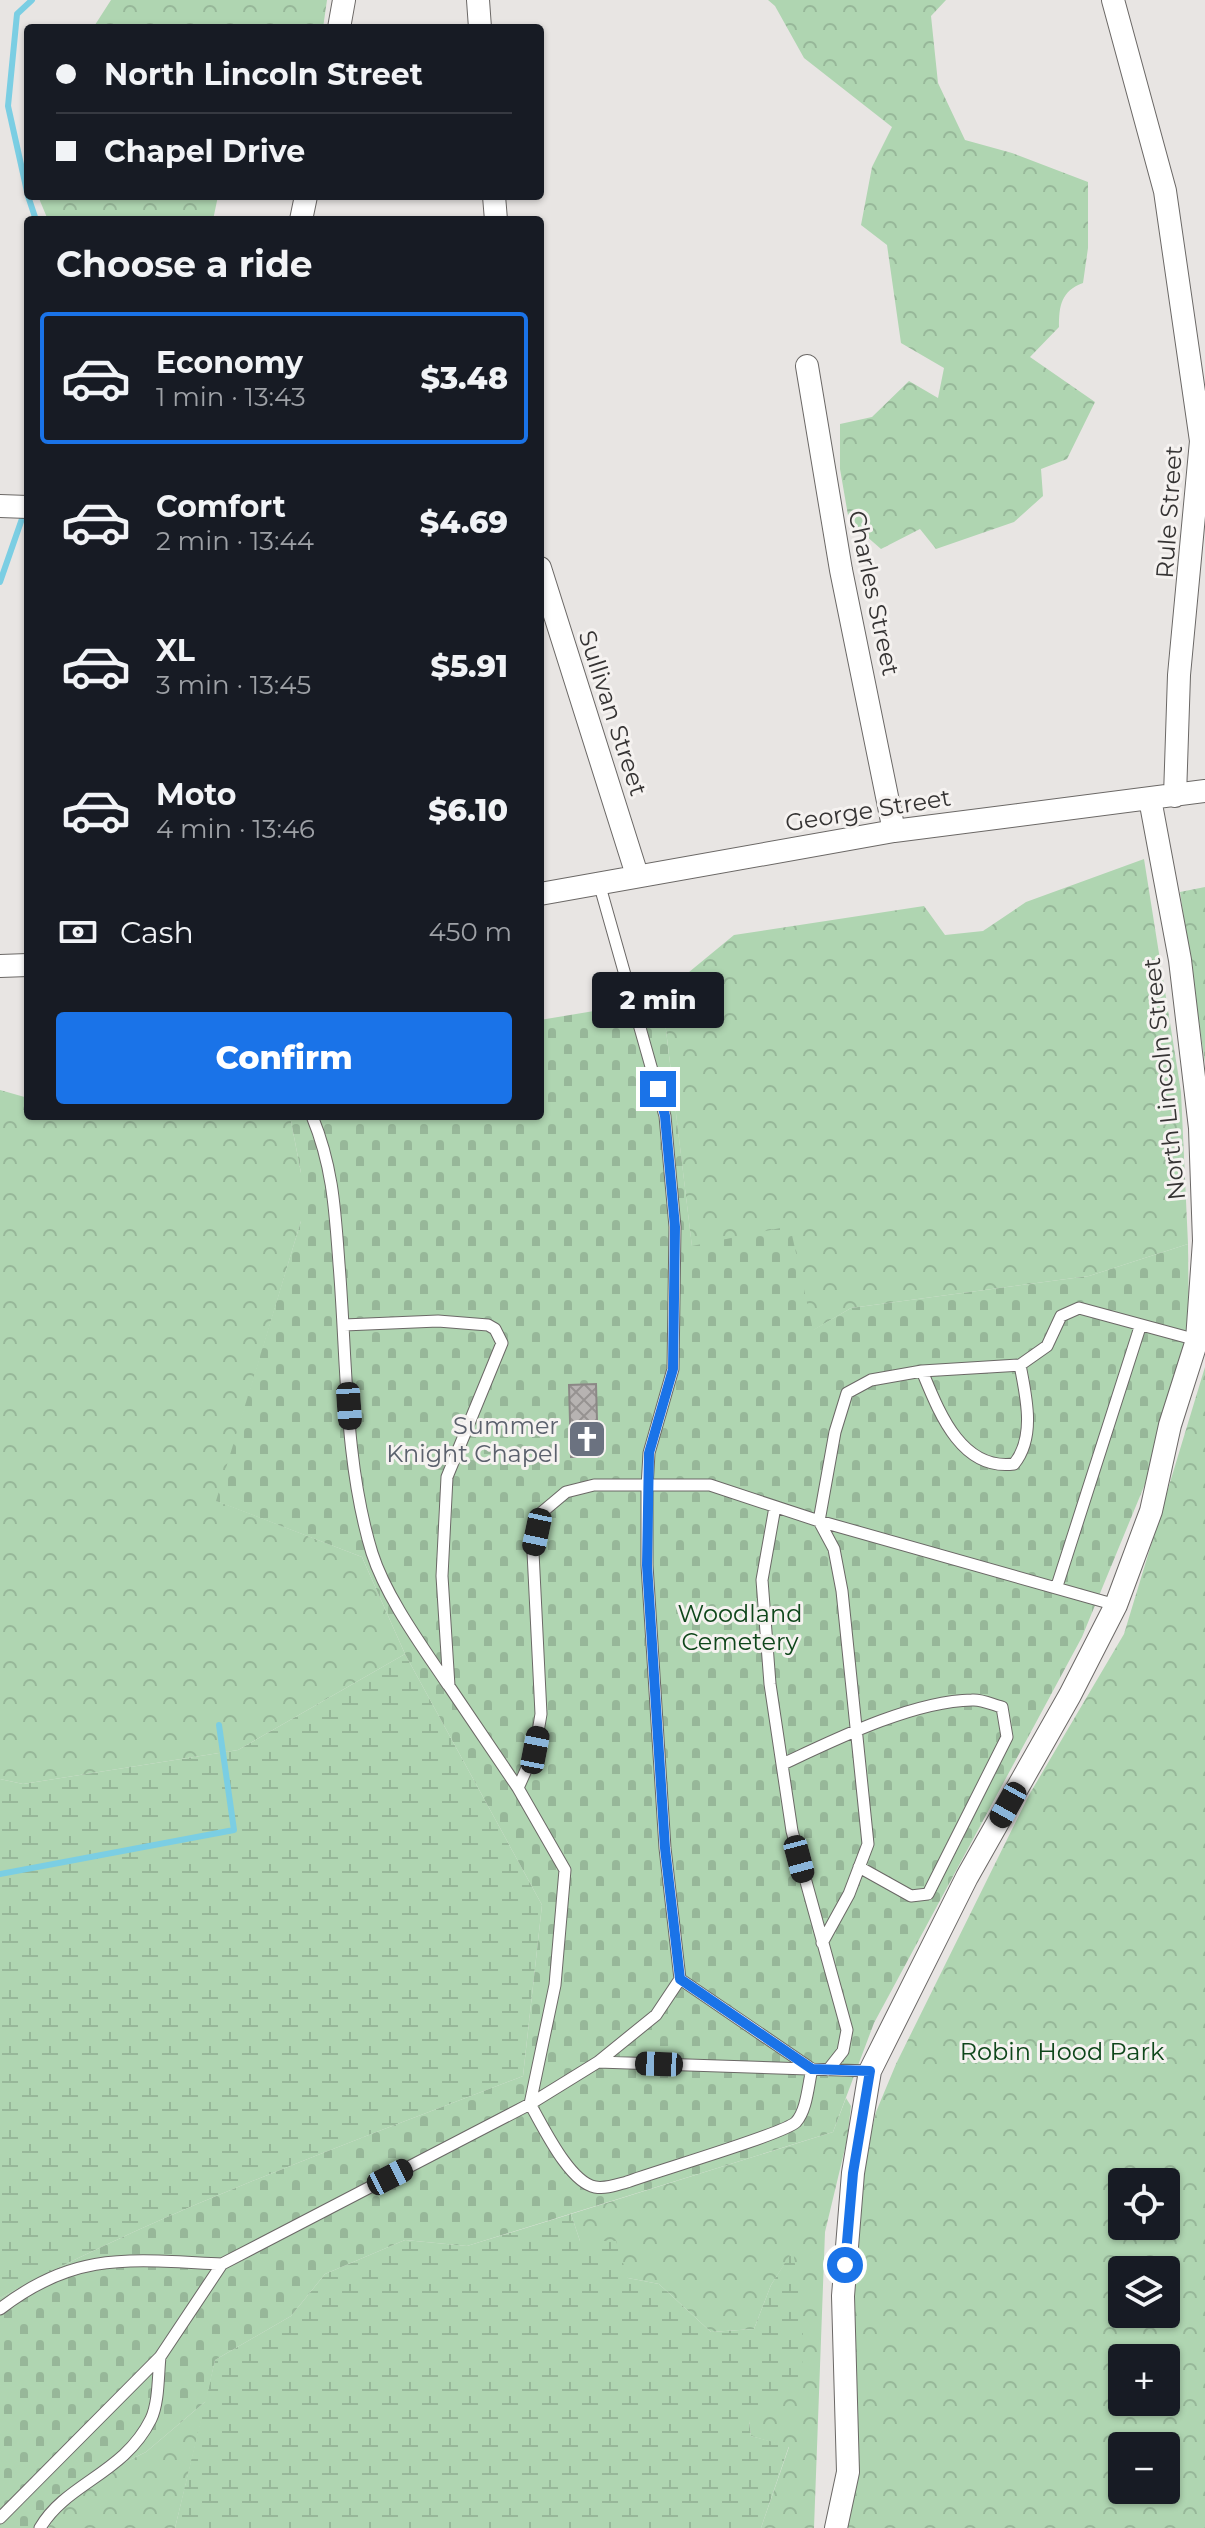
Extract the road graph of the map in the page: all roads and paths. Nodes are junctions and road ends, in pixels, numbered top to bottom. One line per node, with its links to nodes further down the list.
1 (344, 0): 4 (street)
2 (1113, 0): 9 (street, Rule Street)
3 (478, 2): 5 (street)
4 (340, 24)
5 (480, 24)
6 (807, 366): 11 (street, Charles Street)
7 (544, 581): 12 (street, Sullivan Street)
8 (1205, 791): 9 (street, George Street)
9 (1175, 796): 10 (street, George Street)
10 (1150, 799): 11 (street, George Street); 20 (street, North Lincoln Street)
11 (894, 831): 12 (street, George Street)
12 (637, 875): 13 (street, George Street)
13 (599, 883): 14 (street, George Street); 23 (lane)
14 (544, 893)
15 (24, 965): 16 (street)
16 (0, 966)
17 (313, 1120): 18 (lane)
18 (344, 1325): 28 (lane); 28 (lane)
19 (1140, 1327): 20 (lane); 21 (lane); 26 (lane)
20 (1197, 1340): 27 (street, North Lincoln Street)
21 (1020, 1365): 22 (lane); 22 (lane)
22 (922, 1371): 25 (lane)
23 (647, 1488): 24 (lane); 31 (lane); 34 (lane)
24 (775, 1507): 25 (lane); 30 (lane)
25 (819, 1521): 26 (lane); 29 (lane)
26 (1057, 1586): 27 (lane)
27 (1116, 1605): 38 (street, North Lincoln Street)
28 (449, 1686): 31 (lane)
29 (858, 1729): 30 (lane); 32 (lane); 32 (lane)
30 (783, 1764): 33 (lane)
31 (518, 1788): 39 (lane)
32 (859, 1867): 33 (lane)
33 (822, 1943): 37 (lane)
34 (680, 1979): 35 (lane); 36 (lane)
35 (598, 2062): 36 (lane); 39 (lane)
36 (812, 2069): 37 (lane); 39 (lane)
37 (828, 2070): 38 (lane)
38 (870, 2071): 45 (street, North Lincoln Street)
39 (530, 2104): 40 (lane)
40 (222, 2264): 41 (lane); 42 (lane)
41 (0, 2309)
42 (160, 2357): 43 (lane); 44 (lane)
43 (0, 2518)
44 (40, 2528)
45 (836, 2528)

